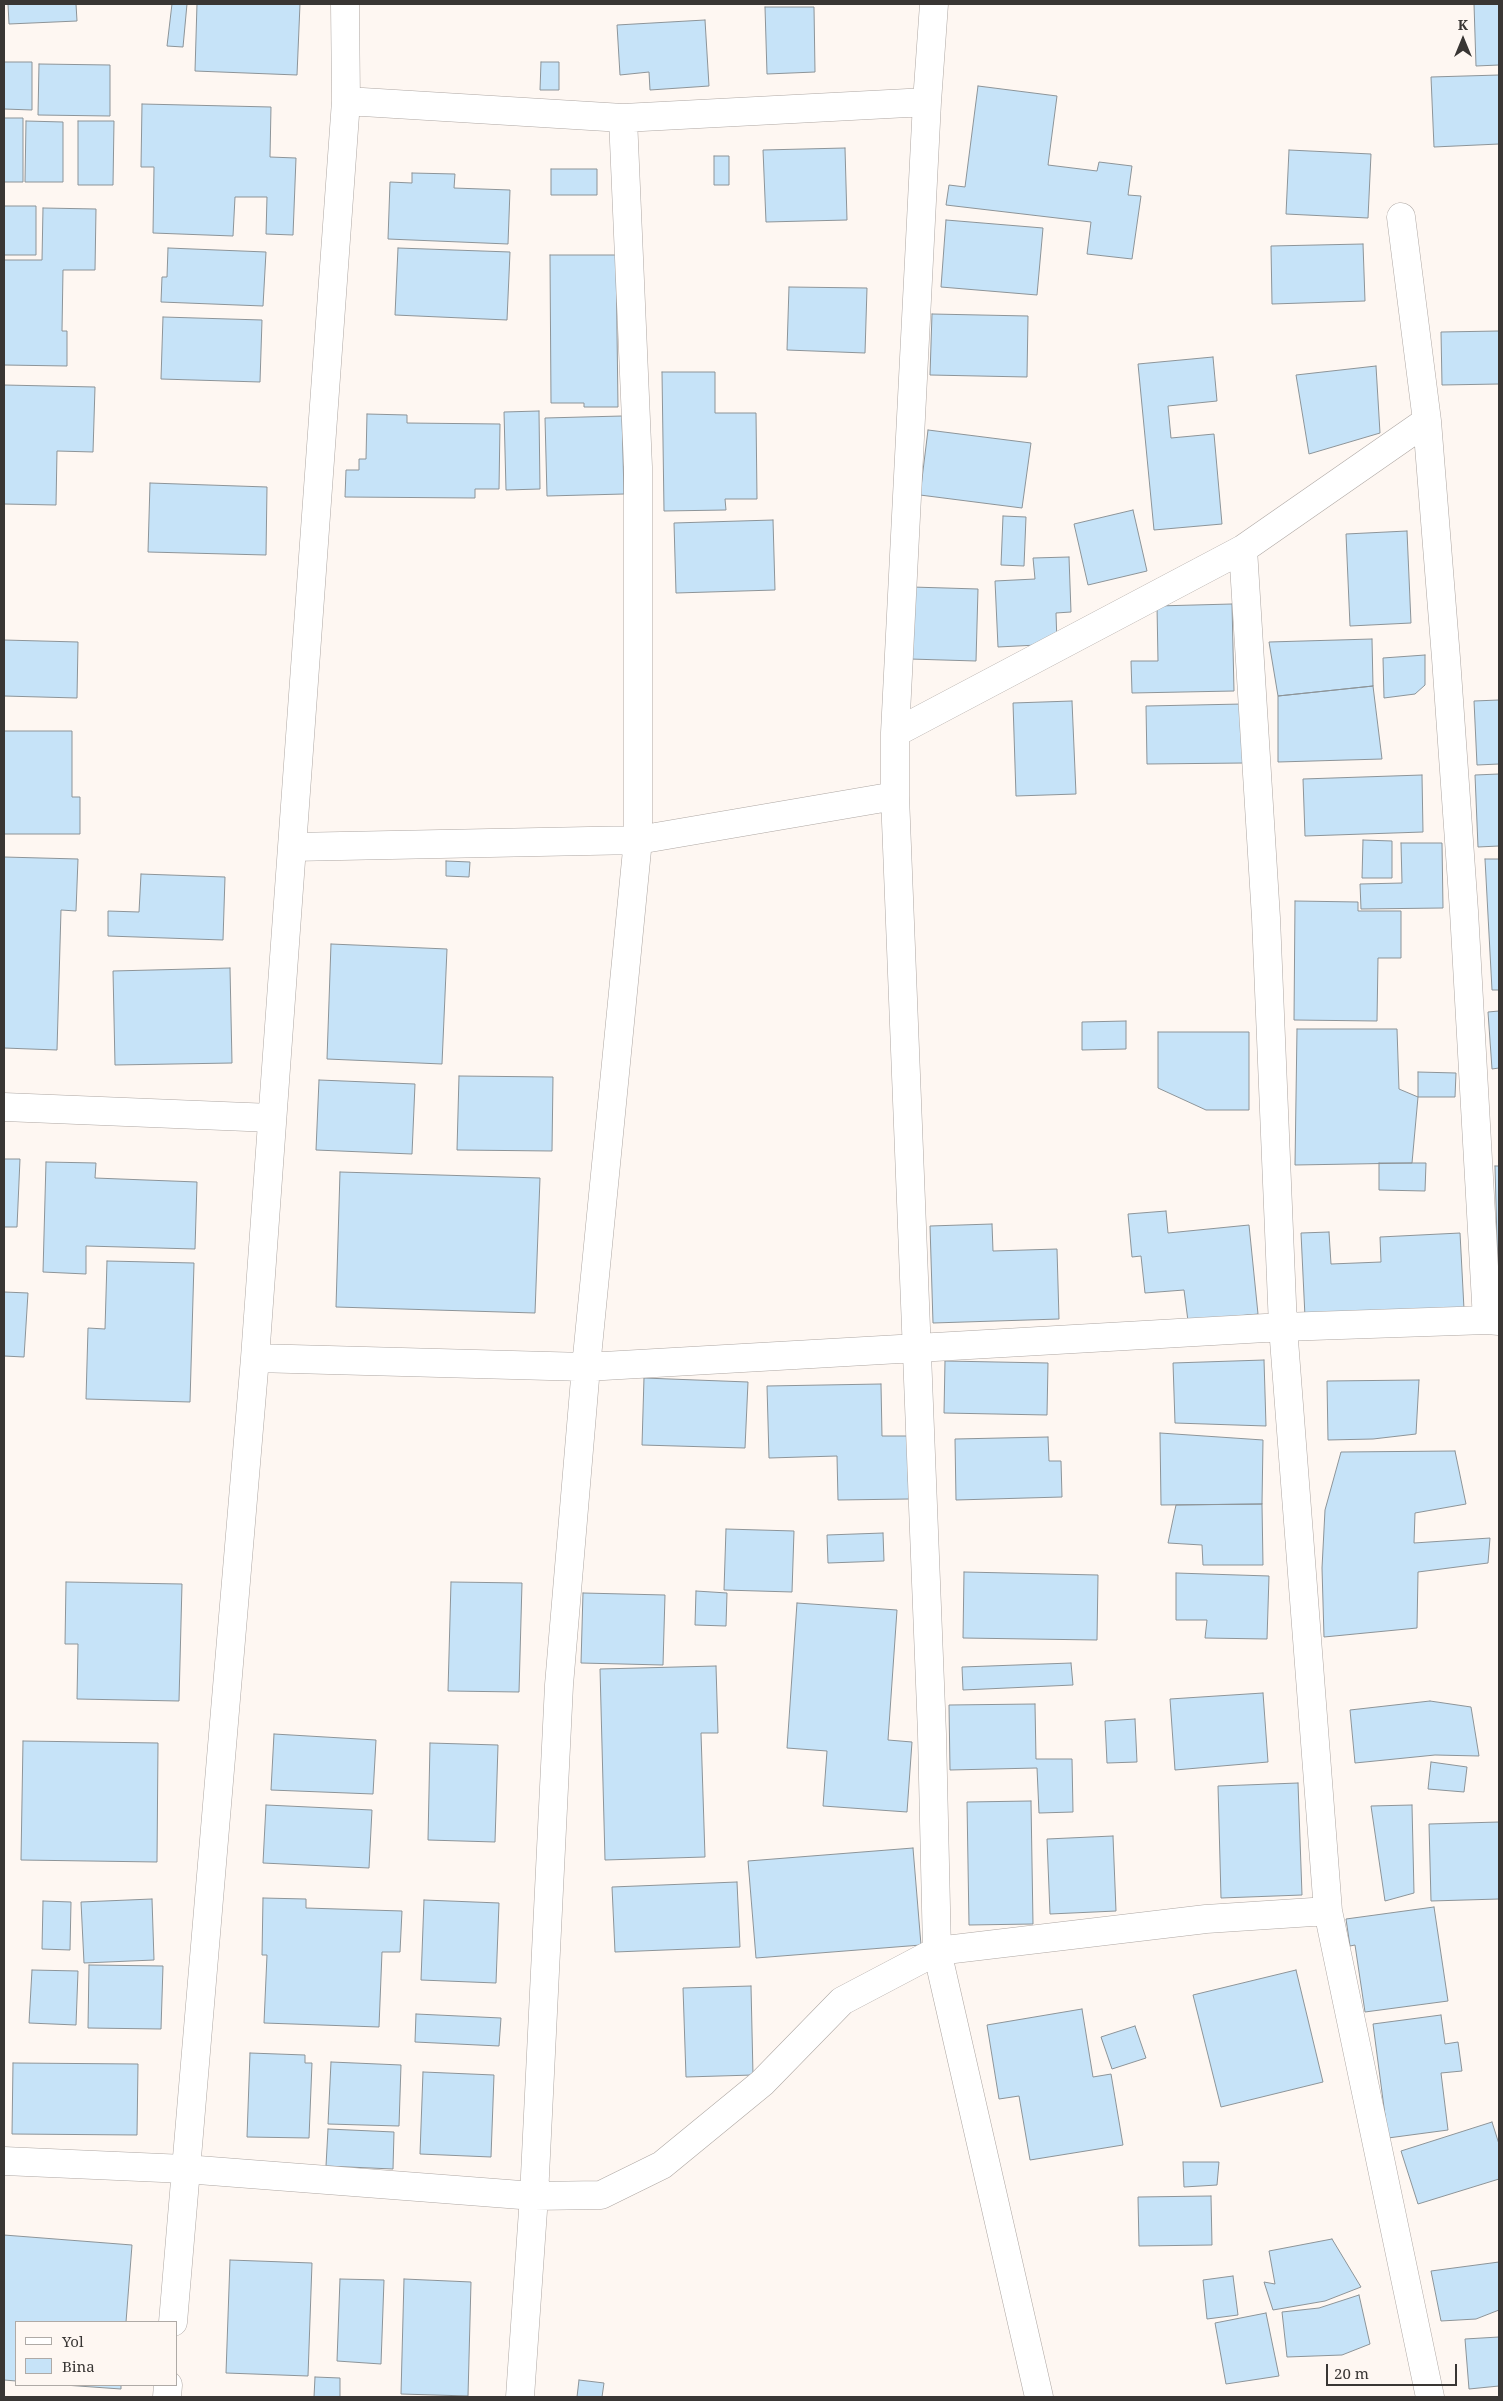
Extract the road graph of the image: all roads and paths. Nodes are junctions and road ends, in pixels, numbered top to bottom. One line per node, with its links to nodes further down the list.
1 (345, 4): 3 (street)
2 (934, 4): 4 (street)
3 (346, 101): 5 (street); 12 (street)
4 (927, 102): 5 (street); 9 (street)
5 (623, 118): 11 (street)
6 (1402, 217): 7 (street)
7 (1427, 421): 8 (street); 15 (street)
8 (1243, 549): 9 (street); 16 (street)
9 (895, 733): 10 (street)
10 (895, 796): 11 (street); 17 (street)
11 (638, 840): 12 (street); 19 (street)
12 (292, 847): 14 (street)
13 (4, 1107): 14 (street)
14 (272, 1118): 18 (street)
15 (1493, 1321): 16 (street)
16 (1283, 1327): 17 (street); 20 (street)
17 (916, 1349): 19 (street); 21 (street)
18 (255, 1358): 19 (street); 23 (street)
19 (586, 1367): 24 (street)
20 (1328, 1912): 21 (street); 28 (street)
21 (937, 1951): 24 (street); 27 (street)
22 (4, 2161): 23 (street)
23 (185, 2169): 24 (street); 25 (street)
24 (534, 2196): 26 (street)
25 (173, 2321)
26 (520, 2397)
27 (1039, 2397)
28 (1430, 2397)

